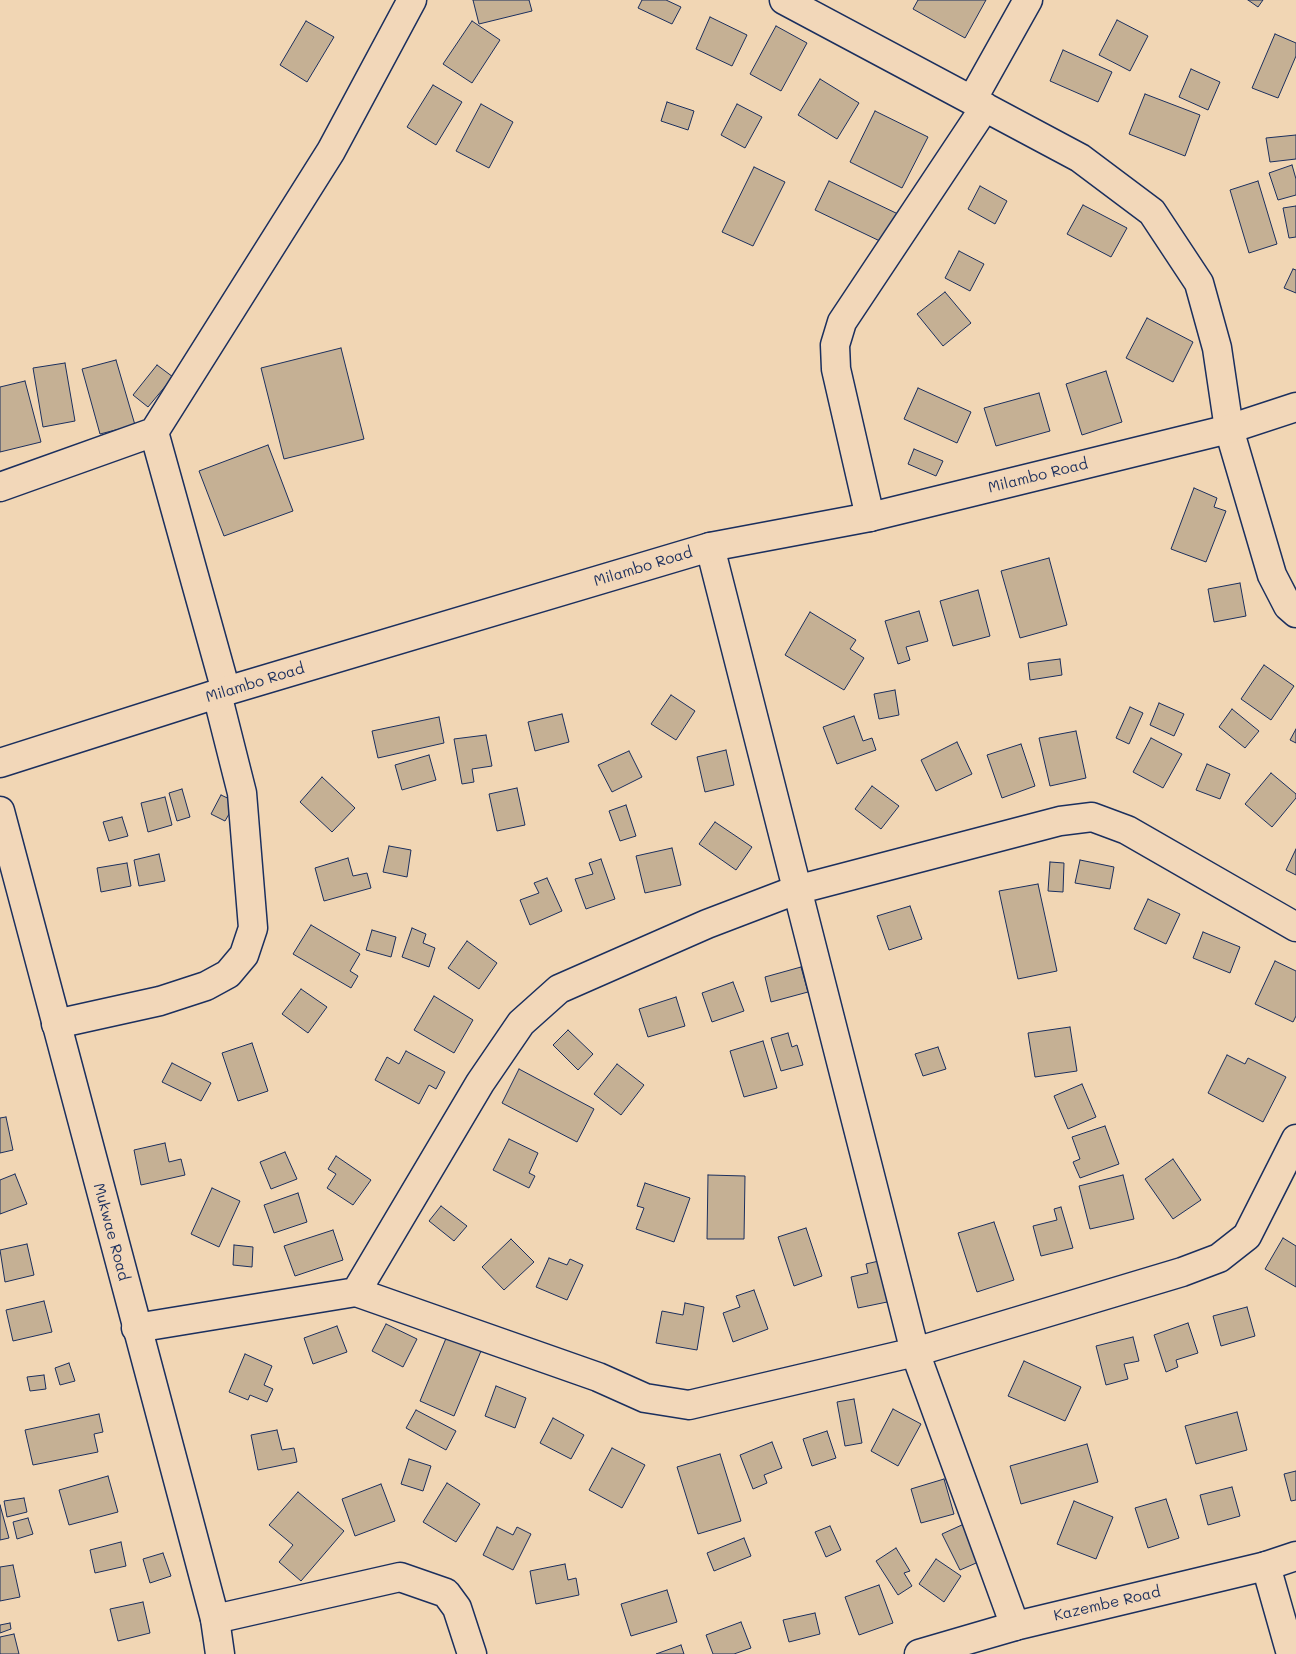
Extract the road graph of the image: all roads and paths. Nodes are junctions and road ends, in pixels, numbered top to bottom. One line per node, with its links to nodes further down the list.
1 (412, 0): 7 (street)
2 (784, 0): 4 (street)
3 (1028, 0): 4 (street)
4 (978, 104): 6 (street); 9 (street)
5 (1296, 407): 6 (street, Milambo Road)
6 (1229, 429): 9 (street, Milambo Road); 11 (street)
7 (154, 432): 8 (street); 12 (street)
8 (0, 487)
9 (870, 517): 10 (street, Milambo Road)
10 (710, 547): 12 (street, Milambo Road); 15 (street)
11 (1296, 613)
12 (221, 692): 13 (street, Milambo Road); 17 (street)
13 (0, 763)
14 (0, 811): 17 (street, Mukwae Road)
15 (796, 890): 16 (street); 19 (street); 21 (street)
16 (1296, 927)
17 (56, 1024): 20 (street, Mukwae Road)
18 (1296, 1139): 21 (street)
19 (356, 1292): 20 (street); 21 (street)
20 (136, 1328): 24 (street, Mukwae Road)
21 (915, 1352): 25 (street)
22 (1296, 1556): 23 (street, Kazembe Road)
23 (1266, 1566): 25 (street, Kazembe Road); 29 (street)
24 (214, 1619): 26 (street, Mukwae Road); 27 (street)
25 (1015, 1626): 28 (street, Kazembe Road)
26 (220, 1654)
27 (472, 1654)
28 (919, 1654)
29 (1291, 1654)

